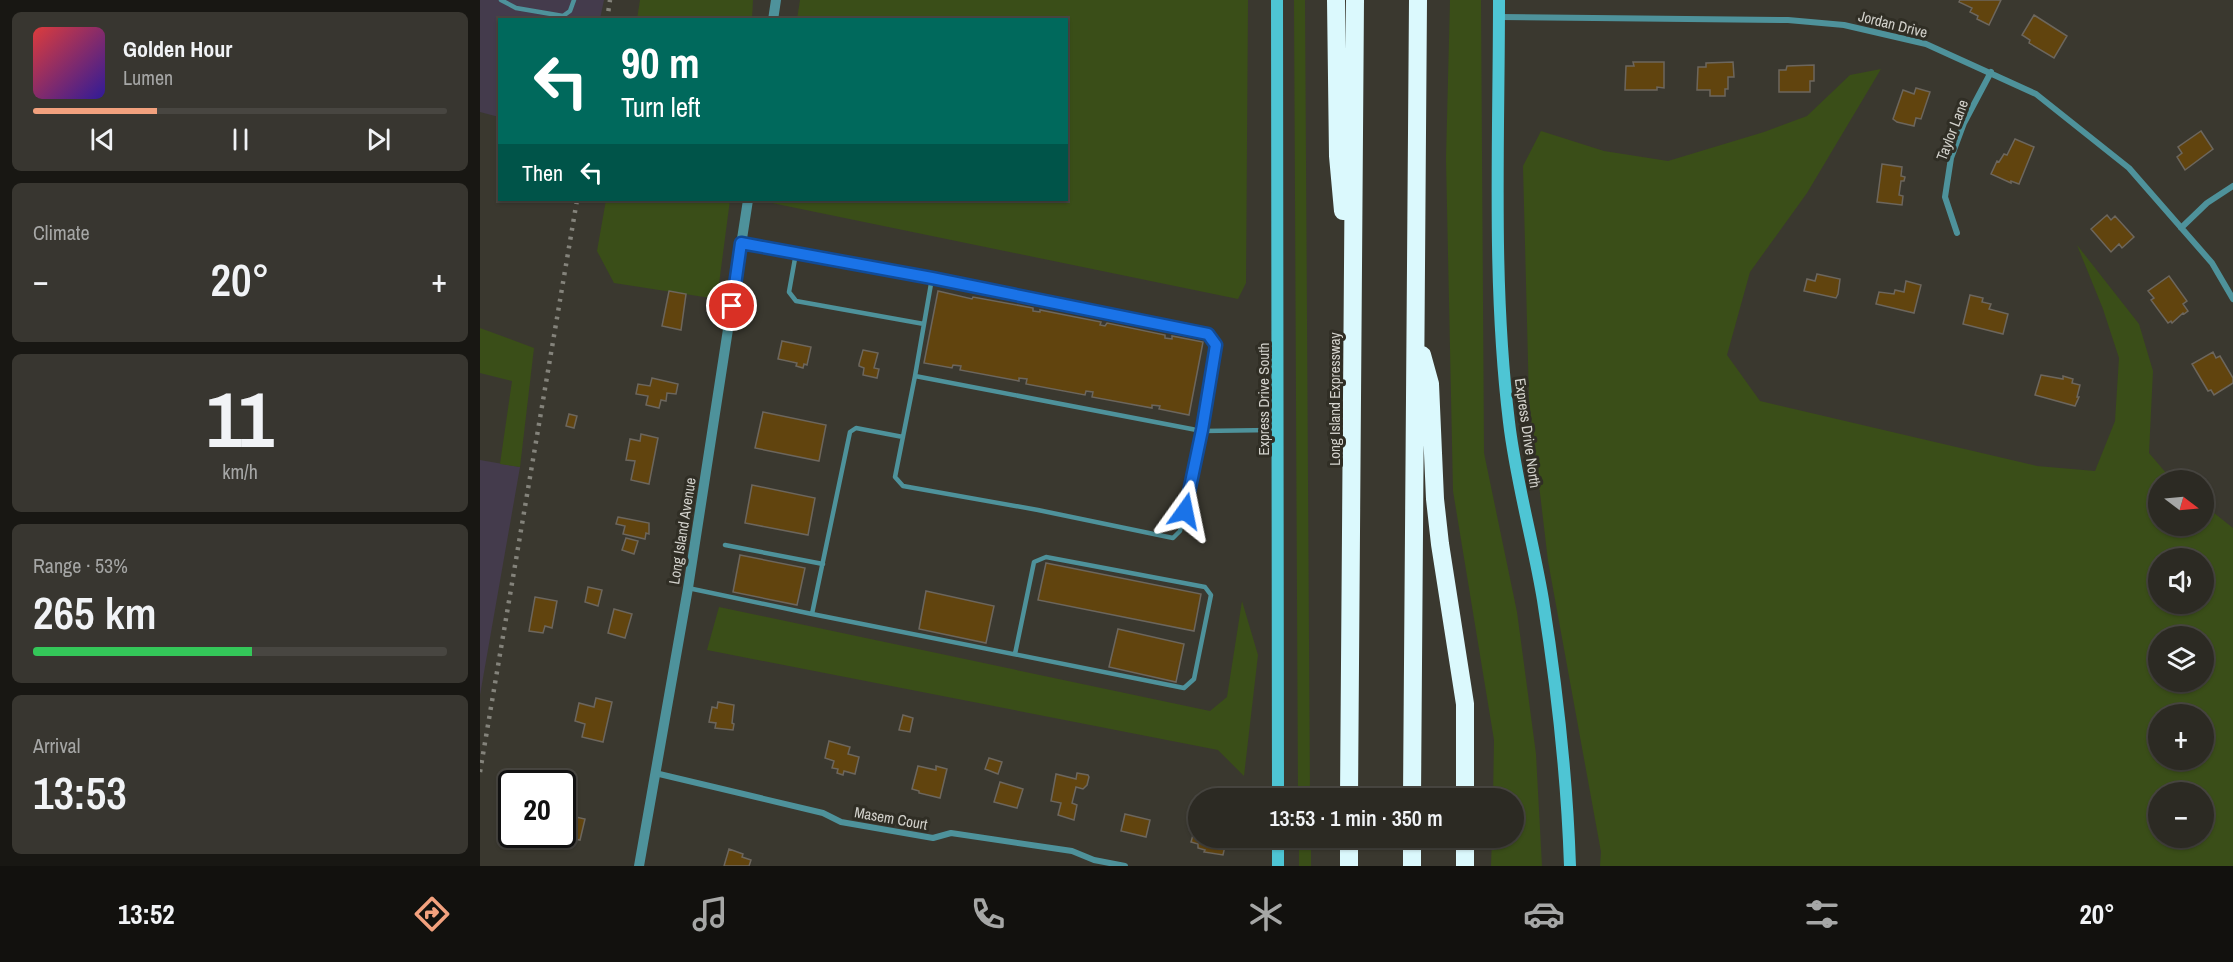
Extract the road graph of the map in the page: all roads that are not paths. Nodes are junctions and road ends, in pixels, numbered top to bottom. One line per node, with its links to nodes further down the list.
1 (501, 0): 2 (lane)
2 (574, 0)
3 (776, 0): 10 (street)
4 (1277, 0): 25 (main road, Express Drive South)
5 (1336, 0): 20 (highway)
6 (1355, 0): 20 (highway, Long Island Expressway)
7 (1418, 0): 22 (highway)
8 (1499, 0): 9 (main road, Express Drive North)
9 (1499, 17): 11 (street, Jordan Drive); 47 (main road, Express Drive North)
10 (773, 18)
11 (1991, 72): 14 (street, Jordan Drive); 15 (street, Taylor Lane)
12 (2233, 186): 14 (street)
13 (748, 201): 16 (street, Long Island Avenue)
14 (2181, 228): 19 (street, Jordan Drive)
15 (1958, 232)
16 (741, 243): 17 (lane); 29 (street, Long Island Avenue)
17 (796, 253): 18 (lane); 21 (lane)
18 (932, 278): 21 (lane); 24 (lane)
19 (2233, 299)
20 (1353, 304): 34 (highway, Long Island Expressway)
21 (924, 324): 23 (lane)
22 (1416, 333): 35 (highway); 36 (highway)
23 (915, 376): 24 (lane); 26 (lane)
24 (1202, 430): 25 (lane); 26 (lane)
25 (1278, 430): 33 (main road, Express Drive South)
26 (903, 437): 28 (lane)
27 (725, 545): 28 (lane)
28 (823, 564): 30 (lane)
29 (688, 588): 30 (lane); 32 (street, Long Island Avenue)
30 (813, 614): 31 (lane)
31 (1015, 654): 31 (lane)
32 (655, 773): 41 (street, Long Island Avenue); 42 (street, Masem Court)
33 (1278, 788)
34 (1349, 788)
35 (1412, 788)
36 (1466, 788)
37 (1278, 848): 43 (main road)
38 (1349, 848): 44 (highway)
39 (1412, 848): 45 (highway)
40 (1465, 848): 46 (highway)
41 (639, 866)
42 (1125, 866)
43 (1278, 866)
44 (1349, 866)
45 (1412, 866)
46 (1465, 866)
47 (1570, 866)

